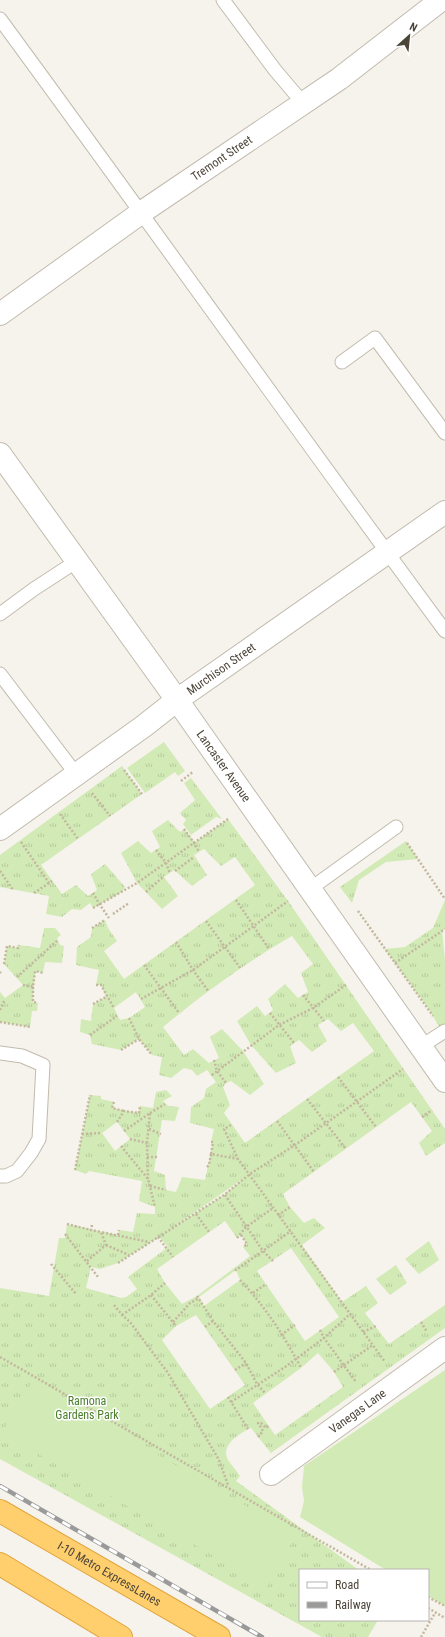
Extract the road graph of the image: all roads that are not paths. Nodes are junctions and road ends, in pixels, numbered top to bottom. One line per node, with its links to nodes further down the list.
1 (223, 0): 4 (lane)
2 (441, 0): 4 (street, Tremont Street)
3 (0, 19): 5 (lane)
4 (303, 103): 5 (street, Tremont Street)
5 (142, 212): 6 (street, Tremont Street); 11 (lane)
6 (0, 314)
7 (342, 362): 8 (lane)
8 (445, 433)
9 (0, 454): 12 (street, Lancaster Avenue)
10 (445, 512): 11 (street, Murchison Street)
11 (387, 552): 14 (lane); 16 (street, Murchison Street)
12 (77, 561): 13 (lane); 16 (street, Lancaster Avenue)
13 (0, 614)
14 (445, 631)
15 (0, 674): 17 (lane)
16 (177, 700): 17 (street, Murchison Street); 20 (street, Lancaster Avenue)
17 (83, 782): 19 (street, Murchison Street)
18 (396, 827): 20 (lane)
19 (0, 829)
20 (310, 890): 22 (street, Lancaster Avenue)
21 (444, 1032): 22 (lane)
22 (420, 1047): 24 (street, Lancaster Avenue)
23 (0, 1053): 25 (lane)
24 (445, 1081)
25 (0, 1176)
26 (445, 1348): 27 (street, Vanegas Lane)
27 (272, 1474)
28 (0, 1511): 31 (highway, I-10 Metro ExpressLanes)
29 (0, 1564): 30 (highway)
30 (121, 1637)
31 (219, 1637)

